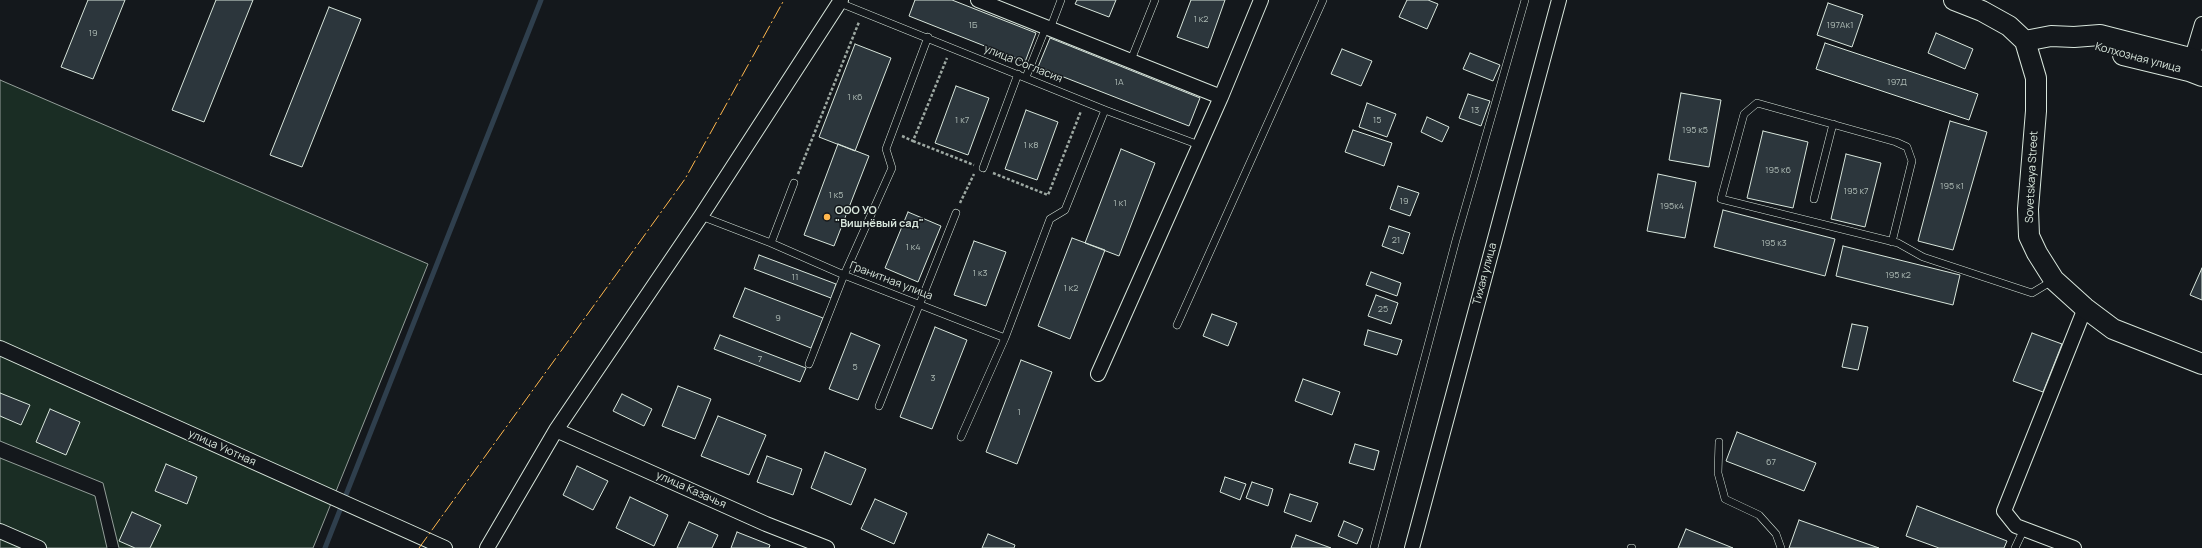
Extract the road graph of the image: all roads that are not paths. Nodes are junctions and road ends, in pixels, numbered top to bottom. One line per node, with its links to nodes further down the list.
1 (978, 0): 11 (street)
2 (1061, 0): 11 (lane)
3 (1155, 0): 16 (lane)
4 (1261, 0): 20 (street)
5 (1322, 0): 35 (lane)
6 (1525, 0): 51 (lane)
7 (1559, 0): 52 (street, Тихая улица)
8 (1954, 0): 14 (street)
9 (841, 1): 12 (lane, улица Согласия); 28 (street)
10 (2202, 24): 15 (street, Колхозная улица)
11 (1048, 28): 16 (street); 19 (lane)
12 (928, 37): 17 (lane, улица Согласия); 31 (lane)
13 (2074, 37): 14 (street, Колхозная улица); 15 (street, Колхозная улица); 18 (street, Колхозная улица)
14 (2025, 41): 32 (street, Sovetskaya Street)
15 (2197, 59)
16 (1131, 60): 20 (street)
17 (1018, 74): 19 (lane, улица Согласия); 24 (lane)
18 (2202, 76)
19 (1026, 77): 21 (lane, улица Согласия)
20 (1221, 97): 23 (street)
21 (1105, 110): 23 (lane, улица Согласия); 36 (lane)
22 (1833, 124): 26 (lane); 29 (lane); 29 (lane)
23 (1198, 145): 40 (street)
24 (983, 168)
25 (794, 183): 30 (lane)
26 (1814, 199)
27 (956, 213): 33 (lane)
28 (701, 216): 30 (lane, Гранитная улица); 42 (street)
29 (1892, 242): 32 (lane)
30 (771, 243): 31 (lane, Гранитная улица)
31 (844, 275): 33 (lane, Гранитная улица); 38 (lane)
32 (2054, 280): 34 (street, Sovetskaya Street)
33 (922, 304): 36 (lane, Гранитная улица); 41 (lane)
34 (2085, 308): 39 (street, Sovetskaya Street); 45 (street)
35 (1177, 325)
36 (1004, 338): 43 (lane)
37 (0, 348): 48 (street, улица Уютная)
38 (809, 364)
39 (2202, 364)
40 (1098, 374)
41 (879, 406)
42 (556, 430): 49 (street); 50 (street, улица Казачья)
43 (961, 437)
44 (1719, 442): 53 (lane)
45 (2024, 530): 54 (lane); 55 (street)
46 (0, 531): 47 (street)
47 (39, 548)
48 (445, 548)
49 (487, 548)
50 (827, 548)
51 (1374, 548)
52 (1412, 548)
53 (1781, 548)
54 (2015, 548)
55 (2074, 548)

